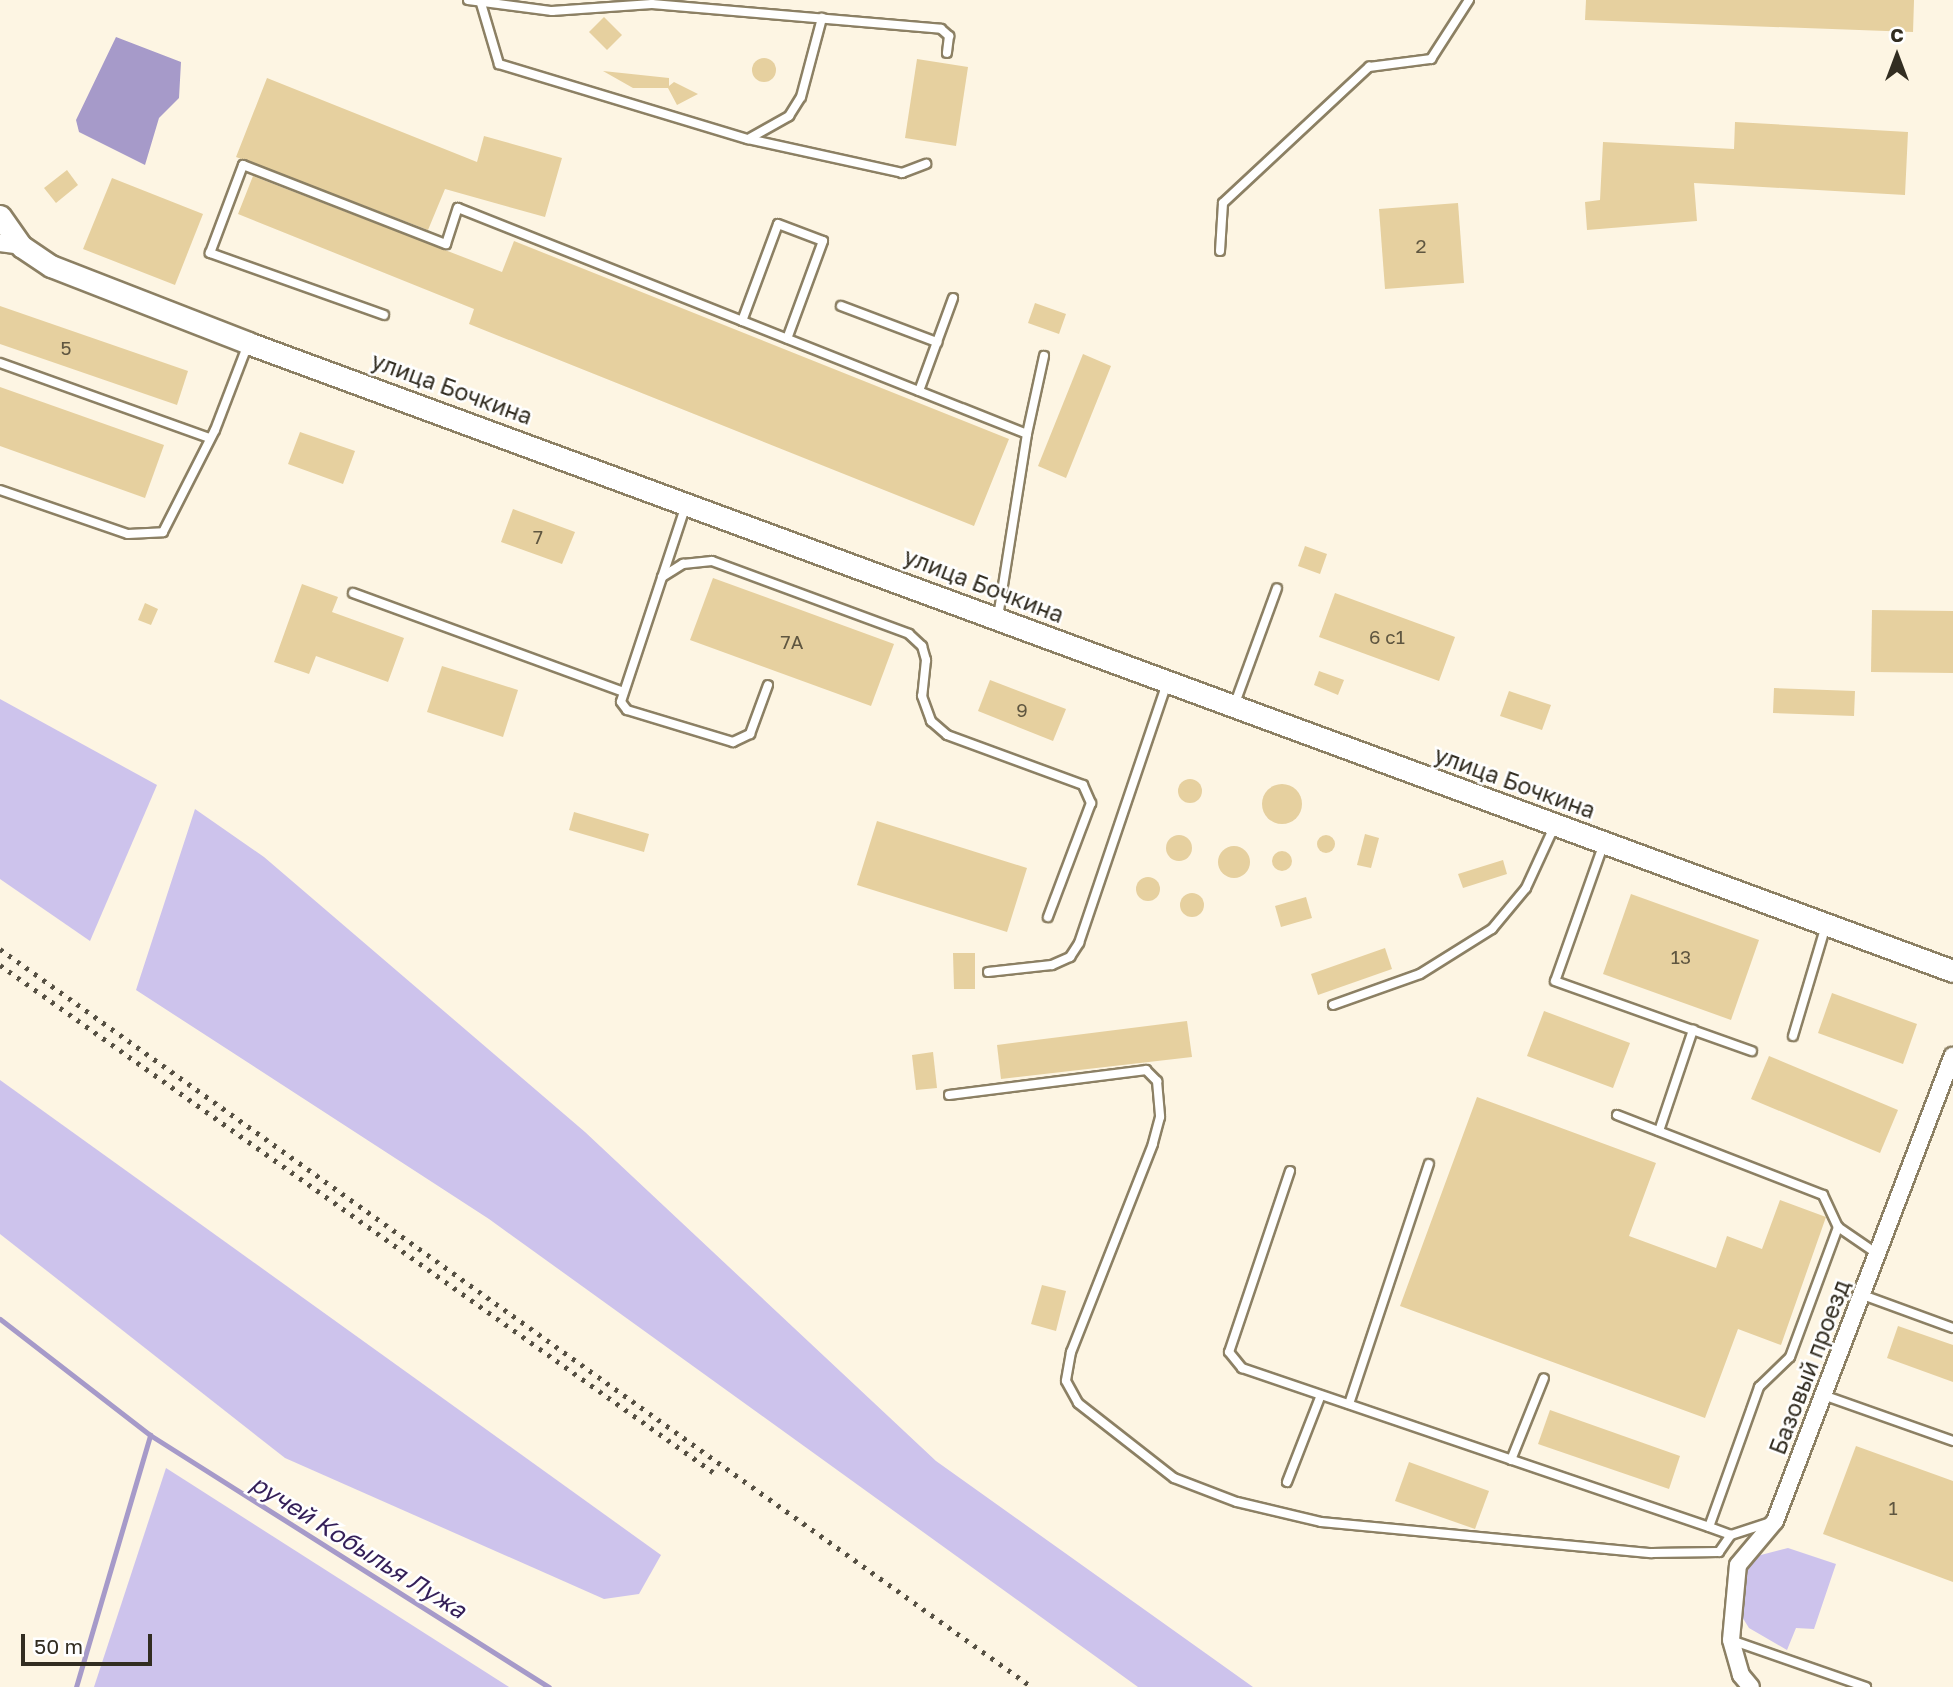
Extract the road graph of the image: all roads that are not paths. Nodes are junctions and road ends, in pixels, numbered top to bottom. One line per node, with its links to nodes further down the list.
1 (468, 0): 3 (lane)
2 (1469, 0): 11 (lane)
3 (481, 2): 4 (lane); 6 (lane)
4 (822, 18): 5 (lane); 6 (lane)
5 (947, 53)
6 (748, 139): 7 (lane)
7 (926, 163)
8 (0, 216): 10 (street)
9 (0, 243): 10 (street, улица Бочкина)
10 (21, 247): 18 (street, улица Бочкина)
11 (1220, 251)
12 (953, 298): 17 (lane)
13 (841, 306): 17 (lane)
14 (384, 315): 15 (lane)
15 (743, 321): 16 (lane); 16 (lane)
16 (787, 339): 21 (lane)
17 (937, 342): 21 (lane)
18 (248, 343): 23 (lane); 25 (street, улица Бочкина)
19 (1044, 356): 22 (lane)
20 (0, 363): 23 (lane)
21 (919, 391): 22 (lane)
22 (1027, 434): 29 (lane)
23 (209, 438): 24 (lane)
24 (0, 490)
25 (687, 501): 26 (lane); 29 (street, улица Бочкина)
26 (662, 577): 32 (lane); 36 (lane)
27 (1277, 588): 33 (lane)
28 (353, 593): 32 (lane)
29 (998, 618): 30 (street, улица Бочкина)
30 (1167, 683): 33 (street, улица Бочкина); 39 (lane)
31 (768, 685): 32 (lane)
32 (621, 691)
33 (1233, 707): 34 (street, улица Бочкина)
34 (1555, 825): 35 (street, улица Бочкина); 40 (lane)
35 (1604, 843): 37 (street, улица Бочкина); 41 (lane)
36 (1048, 918)
37 (1827, 924): 38 (street, улица Бочкина); 42 (lane)
38 (1953, 971)
39 (988, 972)
40 (1333, 1004)
41 (1693, 1030): 43 (lane); 47 (lane)
42 (1793, 1036)
43 (1752, 1051)
44 (1953, 1056): 51 (street, Базовый проезд)
45 (949, 1096): 63 (lane)
46 (1616, 1115): 47 (lane)
47 (1659, 1131): 50 (lane)
48 (1429, 1164): 57 (lane)
49 (1290, 1171): 55 (lane)
50 (1838, 1227): 51 (lane); 62 (lane)
51 (1877, 1253): 52 (street, Базовый проезд)
52 (1860, 1294): 53 (lane); 56 (street, Базовый проезд)
53 (1953, 1328)
54 (1544, 1378): 59 (lane)
55 (1321, 1395): 57 (lane); 60 (lane)
56 (1823, 1395): 58 (lane); 61 (street, Базовый проезд)
57 (1349, 1404): 59 (lane)
58 (1953, 1441)
59 (1511, 1460): 62 (lane)
60 (1287, 1482)
61 (1775, 1521): 63 (lane); 64 (street, Базовый проезд)
62 (1709, 1527): 63 (lane)
63 (1731, 1535)
64 (1731, 1640): 65 (street, Базовый проезд); 66 (lane)
65 (1751, 1687)
66 (1867, 1687)

